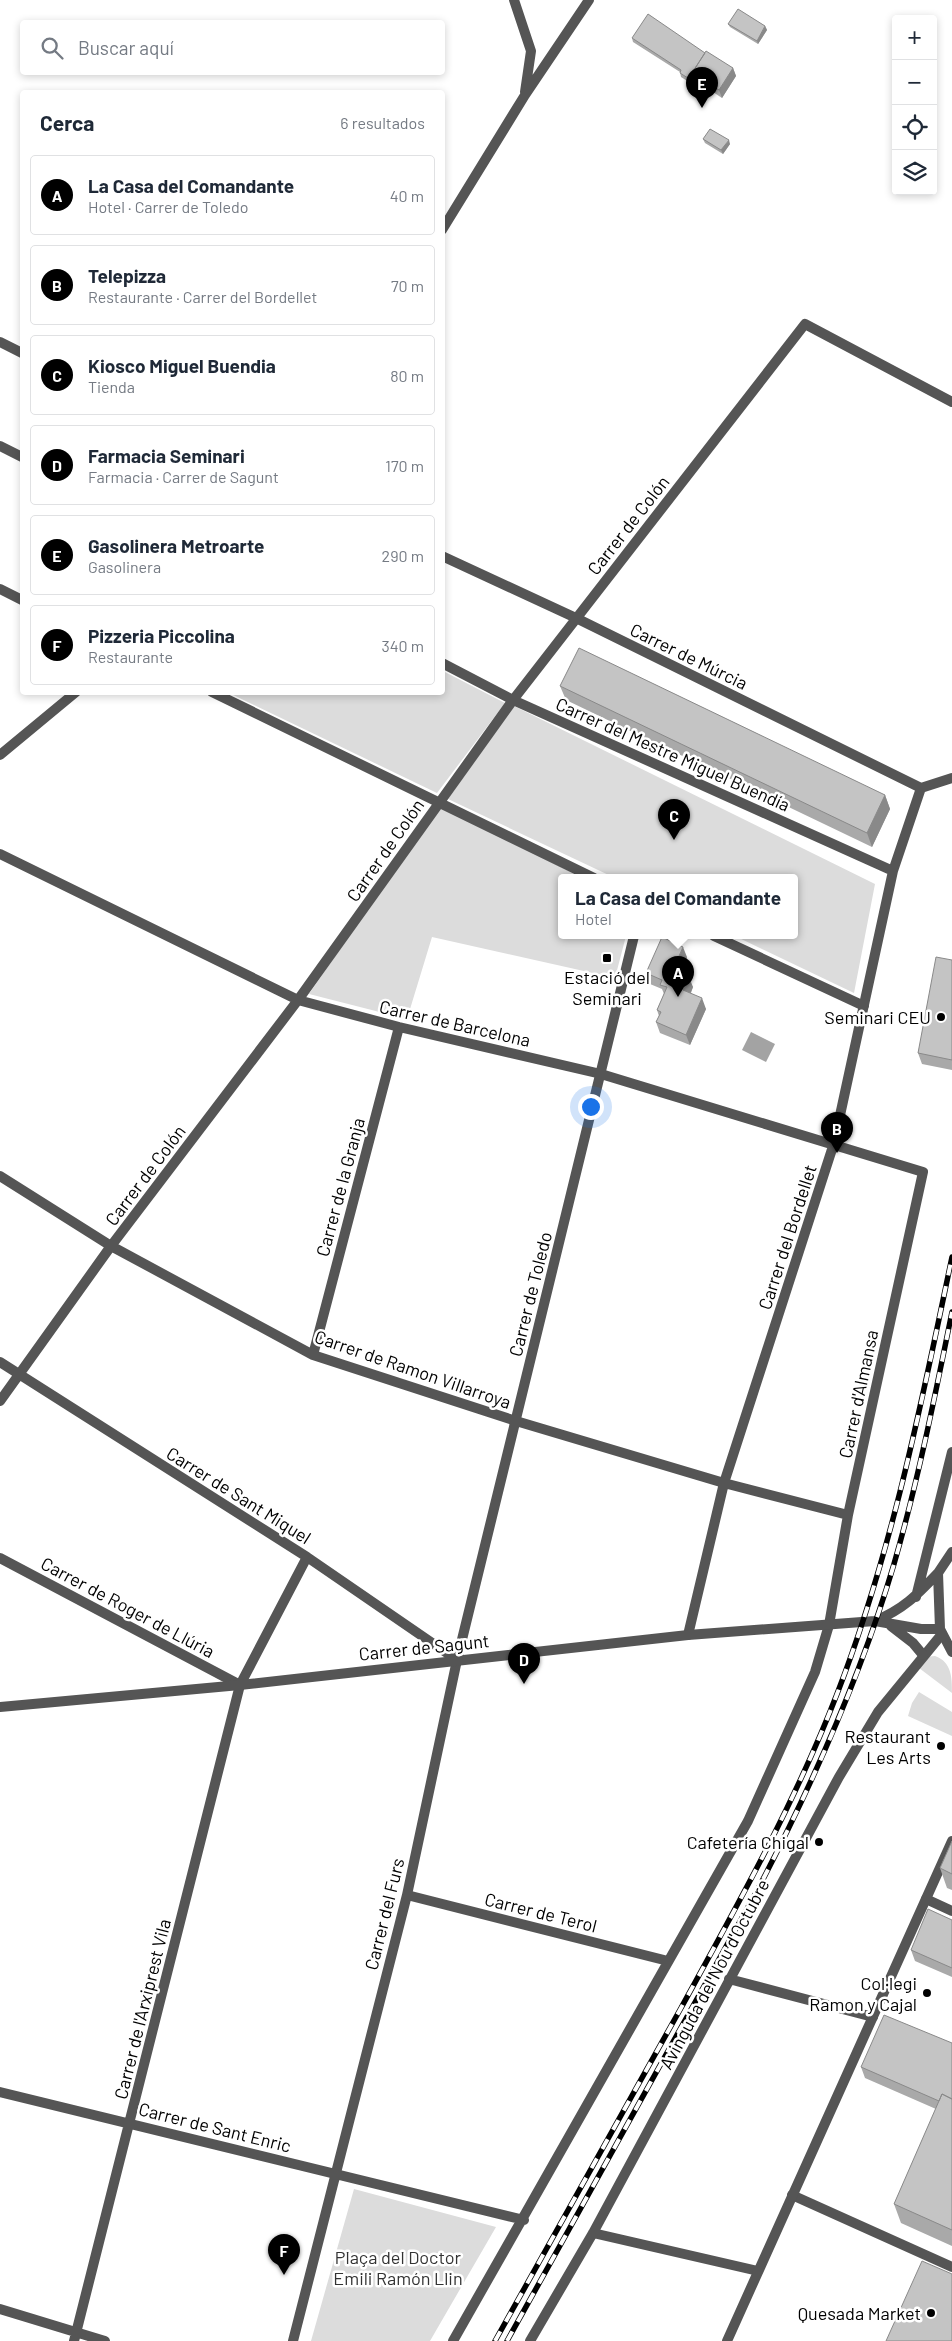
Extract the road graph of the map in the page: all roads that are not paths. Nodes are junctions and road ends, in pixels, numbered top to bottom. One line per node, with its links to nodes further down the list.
1 (514, 0): 3 (street)
2 (589, 0): 3 (street)
3 (525, 95): 4 (street)
4 (445, 225)
5 (0, 342): 6 (street)
6 (20, 352)
7 (952, 402): 13 (street, Carrer de Colón)
8 (0, 446): 9 (street)
9 (20, 456)
10 (445, 557): 13 (street, Carrer de Múrcia)
11 (0, 589): 12 (street)
12 (20, 599)
13 (576, 618): 17 (street, Carrer de Colón); 20 (street, Carrer de Múrcia)
14 (445, 666): 17 (street, Carrer del Mestre Miguel Buendía)
15 (72, 695): 18 (street)
16 (218, 695): 21 (street)
17 (513, 700): 21 (street, Carrer de Colón); 23 (street, Carrer del Mestre Miguel Buendía)
18 (0, 755)
19 (952, 778): 20 (street)
20 (921, 788): 23 (street, Carrer del Bordellet)
21 (438, 802): 24 (street); 27 (street, Carrer de Colón)
22 (0, 854): 27 (street, Carrer de Barcelona)
23 (893, 871): 28 (street, Carrer del Bordellet)
24 (586, 874)
25 (633, 939): 30 (street, Carrer de Toledo)
26 (720, 939): 28 (street)
27 (298, 1000): 29 (street, Carrer de Barcelona); 34 (street, Carrer de Colón)
28 (864, 1006): 31 (street, Carrer del Bordellet)
29 (399, 1027): 30 (street, Carrer de Barcelona); 35 (street, Carrer de la Granja)
30 (601, 1074): 31 (street, Carrer de Barcelona); 39 (street, Carrer de Toledo)
31 (834, 1143): 32 (street, Carrer de Barcelona); 41 (street, Carrer del Bordellet)
32 (923, 1172): 42 (street, Carrer d'Almansa)
33 (0, 1176): 34 (street, Carrer de Ramon Villarroya)
34 (111, 1246): 35 (street, Carrer de Ramon Villarroya); 37 (street, Carrer de Colón)
35 (313, 1355): 39 (street, Carrer de Ramon Villarroya)
36 (0, 1362): 37 (street, Carrer de Sant Miquel)
37 (20, 1375): 38 (street, Carrer de Colón); 45 (street, Carrer de Sant Miquel)
38 (0, 1401)
39 (516, 1421): 41 (street, Carrer de Ramon Villarroya); 56 (street, Carrer de Toledo)
40 (952, 1452): 48 (street)
41 (724, 1483): 42 (street, Carrer de Ramon Villarroya); 53 (street, Carrer del Bordellet)
42 (848, 1515): 51 (street, Carrer d'Almansa)
43 (952, 1541): 44 (street)
44 (951, 1552): 47 (street)
45 (307, 1557): 56 (street, Carrer de Sant Miquel); 57 (street, Carrer de l'Arxiprest Vila)
46 (0, 1558): 57 (street, Carrer de Roger de Llúria)
47 (938, 1572): 48 (street); 52 (street)
48 (916, 1597): 49 (street)
49 (875, 1621): 50 (street, Carrer de Sagunt); 51 (street, Carrer de Sagunt)
50 (889, 1624): 52 (street, Carrer de Sagunt); 55 (street)
51 (829, 1625): 53 (street, Carrer de Sagunt); 63 (street)
52 (941, 1631): 54 (street); 55 (street, Avinguda del Nou d'Octubre)
53 (688, 1635): 56 (street, Carrer de Sagunt)
54 (952, 1652)
55 (923, 1655): 64 (street, Avinguda del Nou d'Octubre)
56 (457, 1660): 57 (street, Carrer de Sagunt); 60 (street, Carrer del Furs)
57 (240, 1685): 58 (street, Carrer de Sagunt); 67 (street, Carrer de l'Arxiprest Vila)
58 (0, 1707)
59 (952, 1842): 61 (street)
60 (407, 1895): 63 (street, Carrer de Terol); 68 (street, Carrer del Furs)
61 (926, 1900): 62 (street); 65 (street)
62 (952, 1912)
63 (668, 1961): 70 (street)
64 (729, 1979): 65 (street); 71 (street, Avinguda del Nou d'Octubre)
65 (873, 2017): 69 (street)
66 (0, 2092): 67 (street, Carrer de Sant Enric)
67 (130, 2122): 68 (street, Carrer de Sant Enric); 75 (street, Carrer de l'Arxiprest Vila)
68 (335, 2174): 70 (street); 77 (street)
69 (792, 2195): 72 (street); 73 (street)
70 (524, 2220): 78 (street)
71 (594, 2233): 73 (street); 79 (street, Avinguda del Nou d'Octubre)
72 (952, 2267)
73 (758, 2271): 80 (street)
74 (0, 2309): 75 (street)
75 (75, 2337): 76 (street)
76 (105, 2341)
77 (293, 2341)
78 (453, 2341)
79 (530, 2341)
80 (727, 2341)

